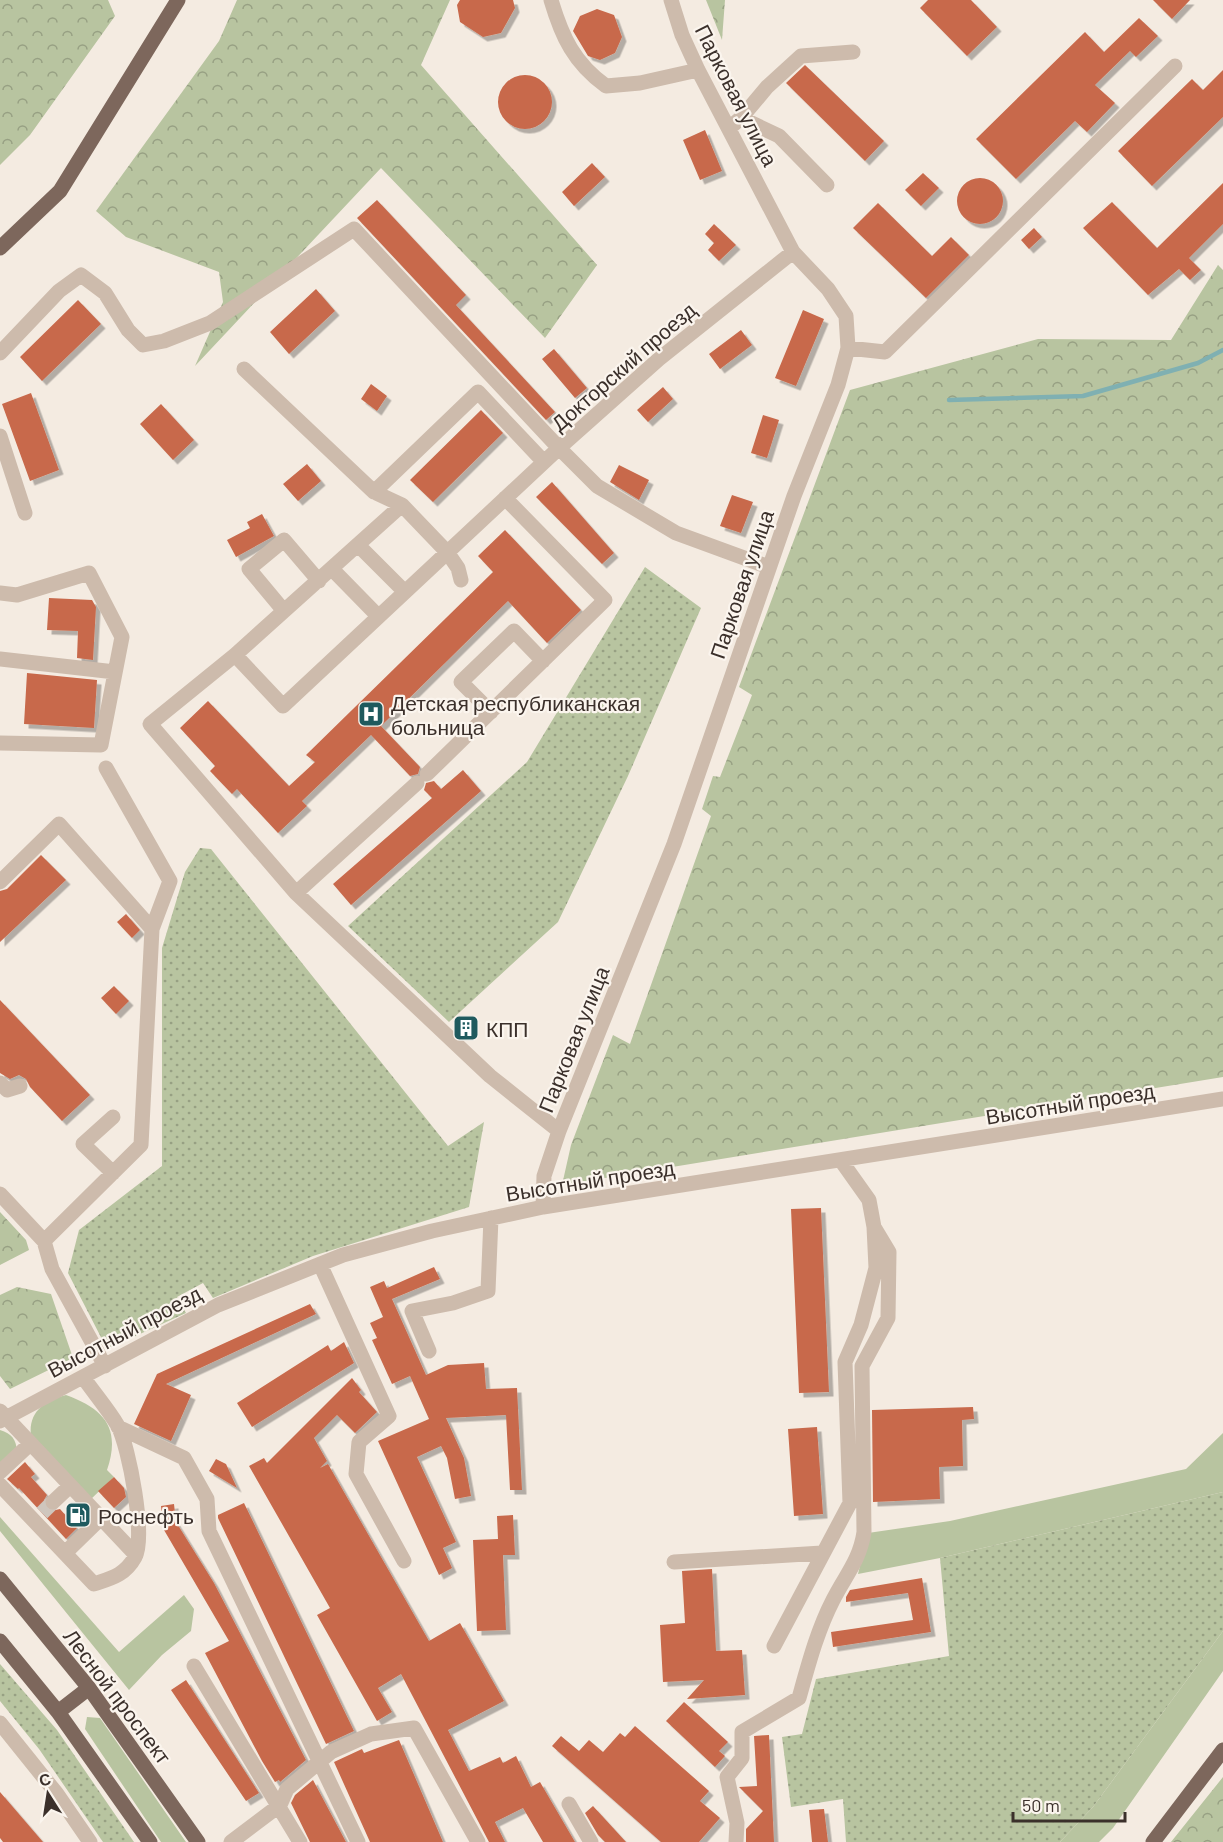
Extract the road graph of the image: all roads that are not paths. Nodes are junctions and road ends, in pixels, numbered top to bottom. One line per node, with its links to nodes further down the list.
1 (178, 0): 9 (main road)
2 (550, 0): 6 (street)
3 (671, 0): 6 (street, Парковая улица)
4 (853, 52): 7 (street)
5 (1175, 66): 11 (street)
6 (698, 70): 7 (street, Парковая улица)
7 (735, 123): 8 (street); 10 (street, Парковая улица)
8 (827, 185)
9 (0, 248)
10 (793, 252): 11 (street, Парковая улица); 15 (street, Докторский проезд)
11 (848, 348): 23 (street, Парковая улица)
12 (0, 353): 15 (street)
13 (244, 369): 17 (street)
14 (0, 436): 20 (street)
15 (559, 448): 16 (street); 23 (street, Докторский проезд)
16 (544, 462): 17 (street); 18 (street)
17 (374, 492): 19 (street)
18 (505, 498): 22 (street); 33 (street)
19 (402, 505): 21 (street); 22 (street)
20 (25, 513)
21 (359, 546): 24 (street); 27 (street)
22 (447, 552): 25 (street); 27 (street)
23 (769, 567): 45 (street, Парковая улица)
24 (332, 569): 26 (street); 30 (street)
25 (461, 580)
26 (319, 581): 29 (street); 29 (street)
27 (405, 592): 30 (street)
28 (0, 593): 34 (street)
29 (284, 611): 31 (street)
30 (378, 616): 31 (street)
31 (235, 655): 39 (street)
32 (0, 659): 34 (street)
33 (543, 661): 35 (street); 35 (street)
34 (115, 672): 36 (street)
35 (490, 712): 39 (street)
36 (0, 743)
37 (106, 768): 40 (street)
38 (0, 882): 40 (street)
39 (297, 893): 45 (street)
40 (152, 929): 47 (street)
41 (0, 1083): 42 (street)
42 (20, 1086)
43 (1223, 1099): 46 (street, Высотный проезд)
44 (113, 1117): 47 (street)
45 (558, 1131): 49 (street, Парковая улица)
46 (842, 1162): 49 (street, Высотный проезд); 51 (street)
47 (113, 1173): 52 (street)
48 (0, 1194): 52 (street)
49 (543, 1207): 50 (street, Высотный проезд)
50 (491, 1218): 53 (street, Высотный проезд); 54 (street)
51 (874, 1227): 66 (street); 89 (street)
52 (44, 1241): 55 (street)
53 (320, 1264): 55 (street, Высотный проезд); 68 (street)
54 (429, 1351)
55 (105, 1366): 56 (street, Высотный проезд)
56 (83, 1377): 57 (street, Высотный проезд); 58 (street)
57 (2, 1417): 59 (street)
58 (118, 1427): 67 (street); 78 (street)
59 (30, 1444): 60 (street); 62 (street)
60 (0, 1472)
61 (0, 1485): 63 (street)
62 (70, 1486): 63 (street); 64 (street)
63 (43, 1512): 65 (street)
64 (101, 1518): 65 (street); 67 (street)
65 (64, 1553): 67 (street)
66 (822, 1553): 69 (street); 72 (street)
67 (136, 1555)
68 (404, 1561)
69 (674, 1562)
70 (0, 1578): 74 (main road, Лесной проспект)
71 (0, 1641): 75 (main road)
72 (774, 1646)
73 (194, 1666): 80 (street)
74 (89, 1688): 75 (main road); 83 (main road, Лесной проспект)
75 (58, 1712): 82 (main road)
76 (0, 1723): 81 (street)
77 (1223, 1750): 90 (main road)
78 (321, 1761): 80 (street); 86 (street); 87 (street)
79 (569, 1804): 88 (street)
80 (280, 1805): 84 (street); 85 (street)
81 (90, 1842)
82 (150, 1842)
83 (198, 1842)
84 (231, 1842)
85 (300, 1842)
86 (358, 1842)
87 (478, 1842)
88 (591, 1842)
89 (736, 1842)
90 (1153, 1842)

